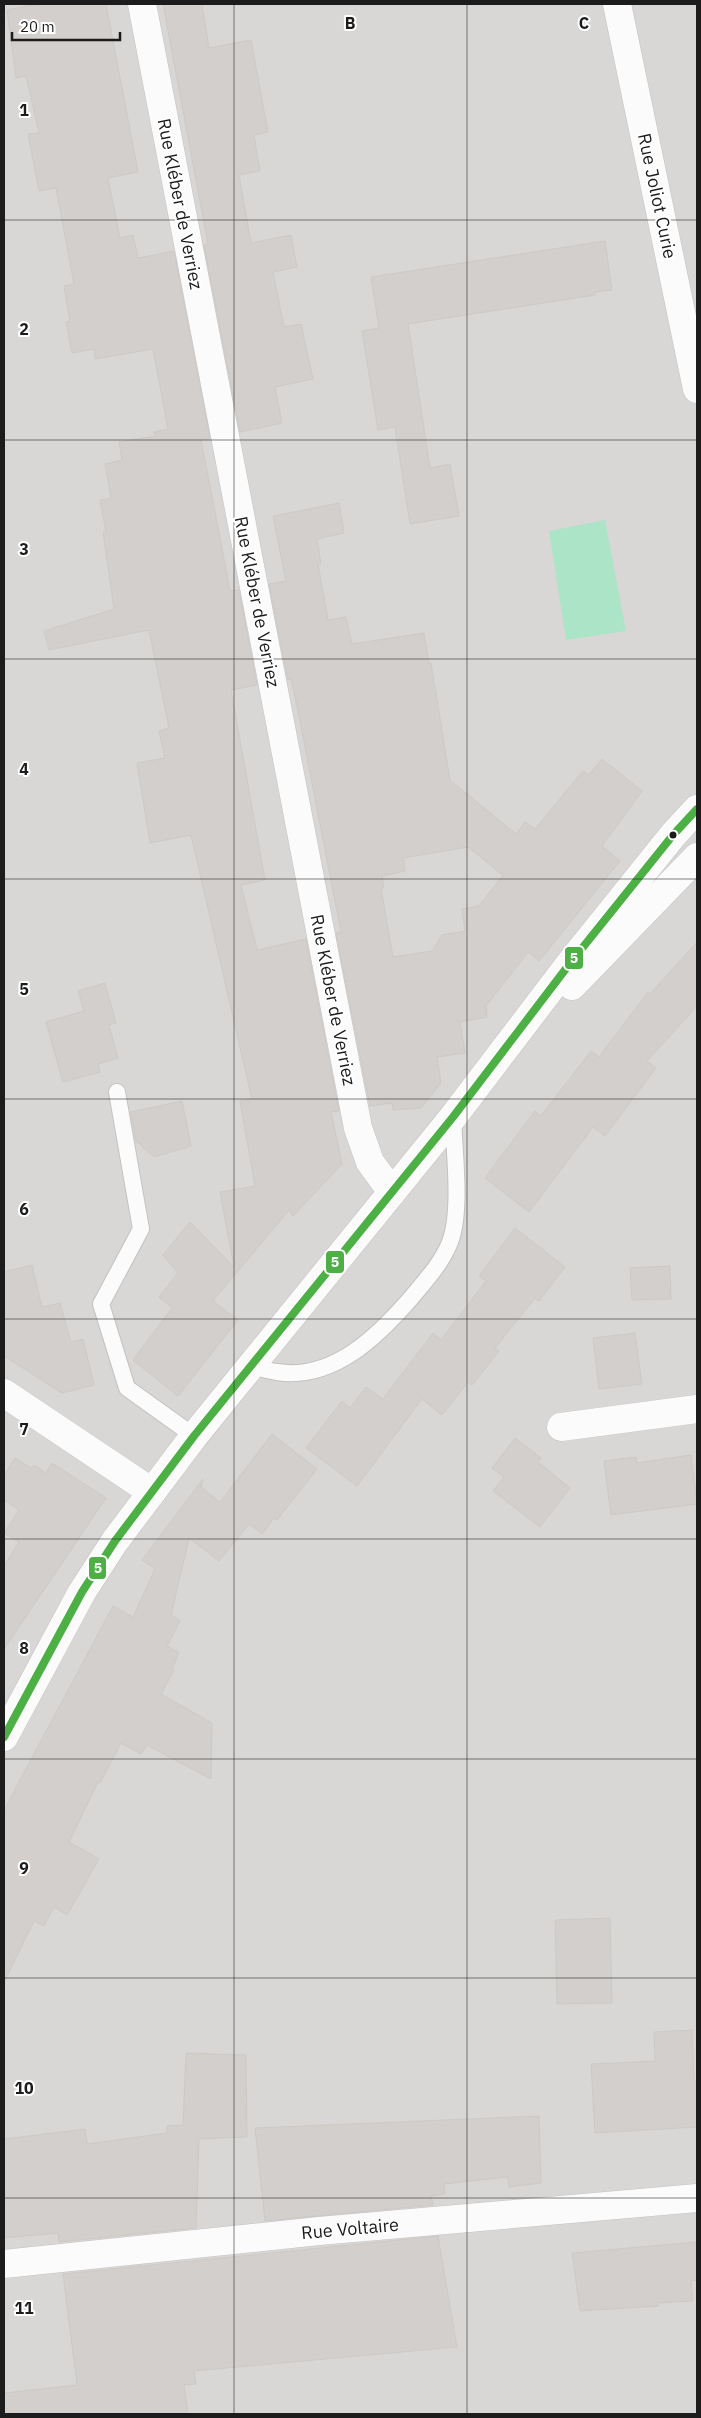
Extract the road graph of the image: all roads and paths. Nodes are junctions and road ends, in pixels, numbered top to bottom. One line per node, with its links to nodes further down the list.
1 (142, 4): 9 (street, Rue Kléber de Verriez)
2 (617, 4): 3 (street, Rue Joliot Curie)
3 (697, 389)
4 (697, 809): 6 (street)
5 (697, 857): 6 (street)
6 (486, 1075): 8 (street)
7 (117, 1092): 14 (lane)
8 (453, 1117): 9 (street); 10 (lane)
9 (392, 1192): 10 (street)
10 (251, 1366): 14 (street)
11 (4, 1393): 15 (street)
12 (697, 1409): 13 (street)
13 (561, 1427)
14 (194, 1436): 15 (street)
15 (152, 1492): 16 (street)
16 (4, 1737)
17 (697, 2198): 18 (street, Rue Voltaire)
18 (4, 2264)

